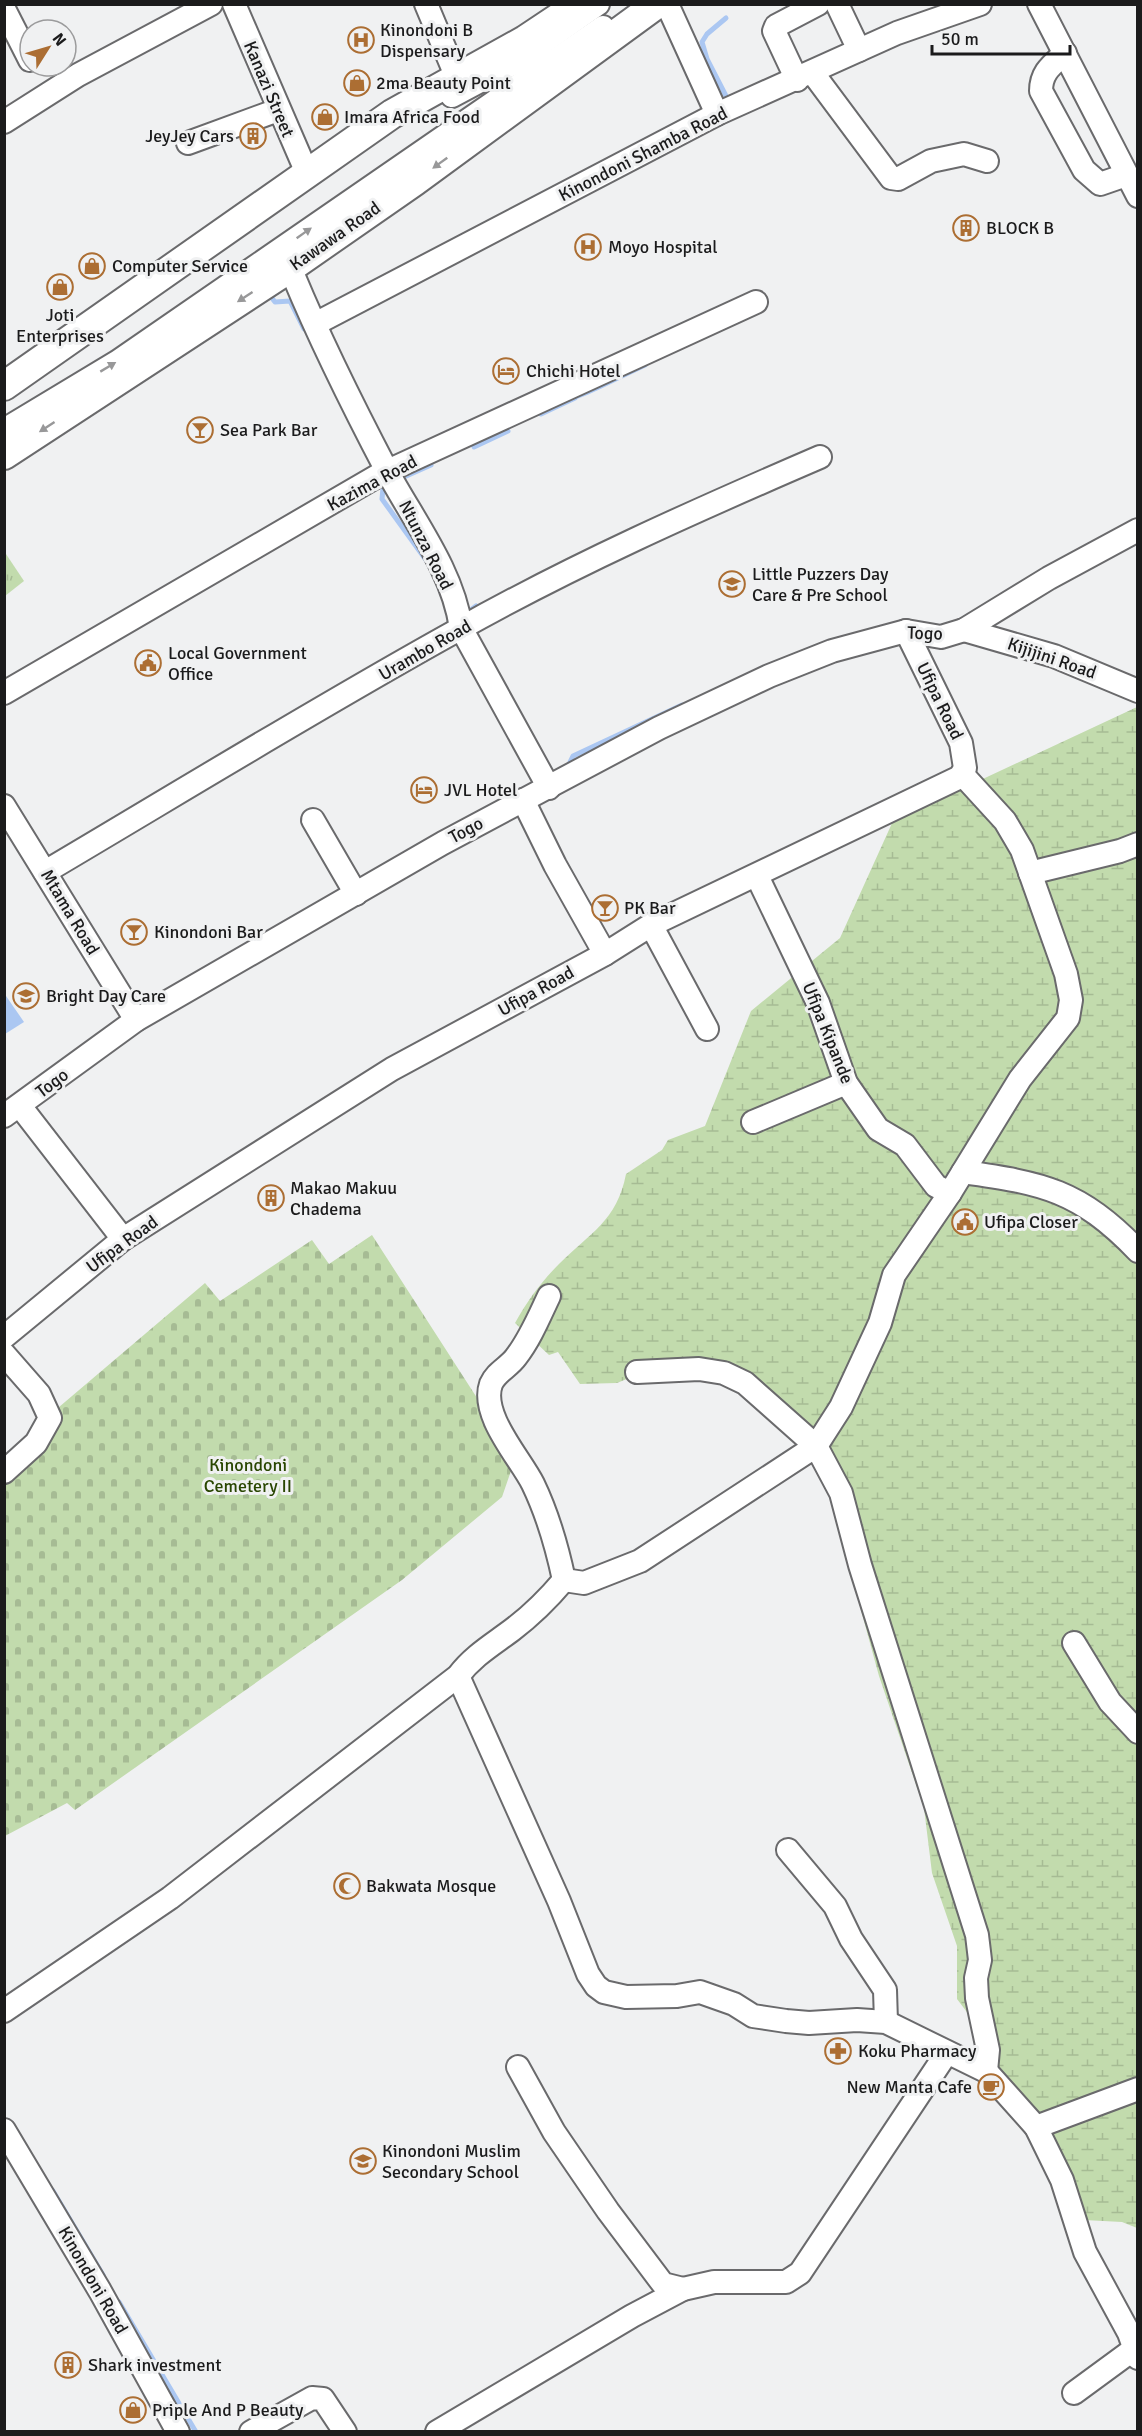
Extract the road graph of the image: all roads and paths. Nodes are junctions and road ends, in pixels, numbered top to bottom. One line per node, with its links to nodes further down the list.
1 (211, 4): 20 (street)
2 (234, 4): 21 (street, Kanazi Street)
3 (426, 4): 19 (street)
4 (579, 4): 19 (main road)
5 (598, 4): 33 (street)
6 (636, 4): 34 (street, Kawawa Road, one-way to 6)
7 (657, 4): 29 (main road, Kawawa Road, one-way to 29)
8 (667, 4): 22 (street)
9 (818, 4): 17 (street)
10 (837, 4): 15 (street)
11 (980, 4): 15 (street, Kinondoni Shamba Road)
12 (1039, 4): 16 (street)
13 (4, 9): 14 (street)
14 (18, 36)
15 (859, 50): 17 (street, Kinondoni Shamba Road)
16 (1065, 53): 27 (street); 27 (street)
17 (804, 76): 22 (street, Kinondoni Shamba Road); 25 (street)
18 (39, 78): 20 (street)
19 (457, 78): 26 (main road)
20 (47, 92): 23 (street)
21 (278, 111): 24 (street); 26 (street, Kanazi Street)
22 (717, 114): 31 (street, Kinondoni Shamba Road)
23 (4, 122)
24 (188, 143)
25 (987, 161)
26 (307, 173): 32 (main road)
27 (1126, 175): 28 (street)
28 (1137, 196)
29 (287, 270): 31 (street, Ntunza Road); 35 (main road, Kawawa Road, one-way to 35)
30 (756, 302): 37 (street, Kazima Road)
31 (315, 324): 37 (street, Ntunza Road)
32 (4, 386)
33 (4, 401)
34 (4, 430)
35 (4, 455)
36 (820, 457): 39 (street, Urambo Road)
37 (388, 472): 39 (street, Ntunza Road); 43 (street, Kazima Road)
38 (1137, 530): 40 (street)
39 (461, 628): 45 (street, Ntunza Road); 50 (street, Urambo Road)
40 (964, 630): 41 (street, Togo); 42 (street, Kijijini Road)
41 (906, 631): 44 (street, Ufipa Road); 45 (street, Togo)
42 (1137, 691)
43 (4, 693)
44 (962, 774): 51 (street); 52 (street, Ufipa Road)
45 (549, 788): 46 (street, Togo)
46 (524, 800): 53 (street, Togo); 55 (street)
47 (4, 806): 50 (street, Mtama Road)
48 (313, 820): 53 (street)
49 (1137, 844): 51 (street)
50 (45, 872): 56 (street, Mtama Road)
51 (1030, 873): 61 (street)
52 (757, 876): 54 (street, Ufipa Road); 58 (street, Ufipa Kipande)
53 (356, 894): 56 (street, Togo)
54 (651, 925): 55 (street, Ufipa Road); 57 (street)
55 (605, 954): 63 (street, Ufipa Road)
56 (136, 1020): 59 (street, Togo)
57 (707, 1029)
58 (846, 1083): 60 (street); 62 (street, Ufipa Kipande)
59 (12, 1111): 63 (street)
60 (753, 1122)
61 (963, 1172): 62 (street); 64 (street)
62 (950, 1193): 69 (street)
63 (123, 1239): 66 (street, Ufipa Road)
64 (1137, 1251)
65 (549, 1296): 71 (street)
66 (4, 1337)
67 (4, 1354): 70 (street)
68 (637, 1372): 69 (street)
69 (816, 1446): 71 (street); 80 (street)
70 (4, 1472)
71 (564, 1580): 73 (street)
72 (1074, 1642): 74 (street)
73 (458, 1676): 76 (street); 77 (street)
74 (1137, 1732)
75 (788, 1850): 77 (street)
76 (4, 2011)
77 (886, 2022): 78 (street)
78 (946, 2054): 80 (street); 84 (street)
79 (518, 2067): 84 (street)
80 (986, 2071): 82 (street)
81 (1137, 2089): 82 (street)
82 (1036, 2127): 85 (street)
83 (4, 2130): 87 (street, Kinondoni Road)
84 (683, 2289): 90 (street)
85 (1136, 2354): 86 (street)
86 (1074, 2393)
87 (178, 2432)
88 (251, 2432): 89 (street)
89 (345, 2432)
90 (436, 2432)

